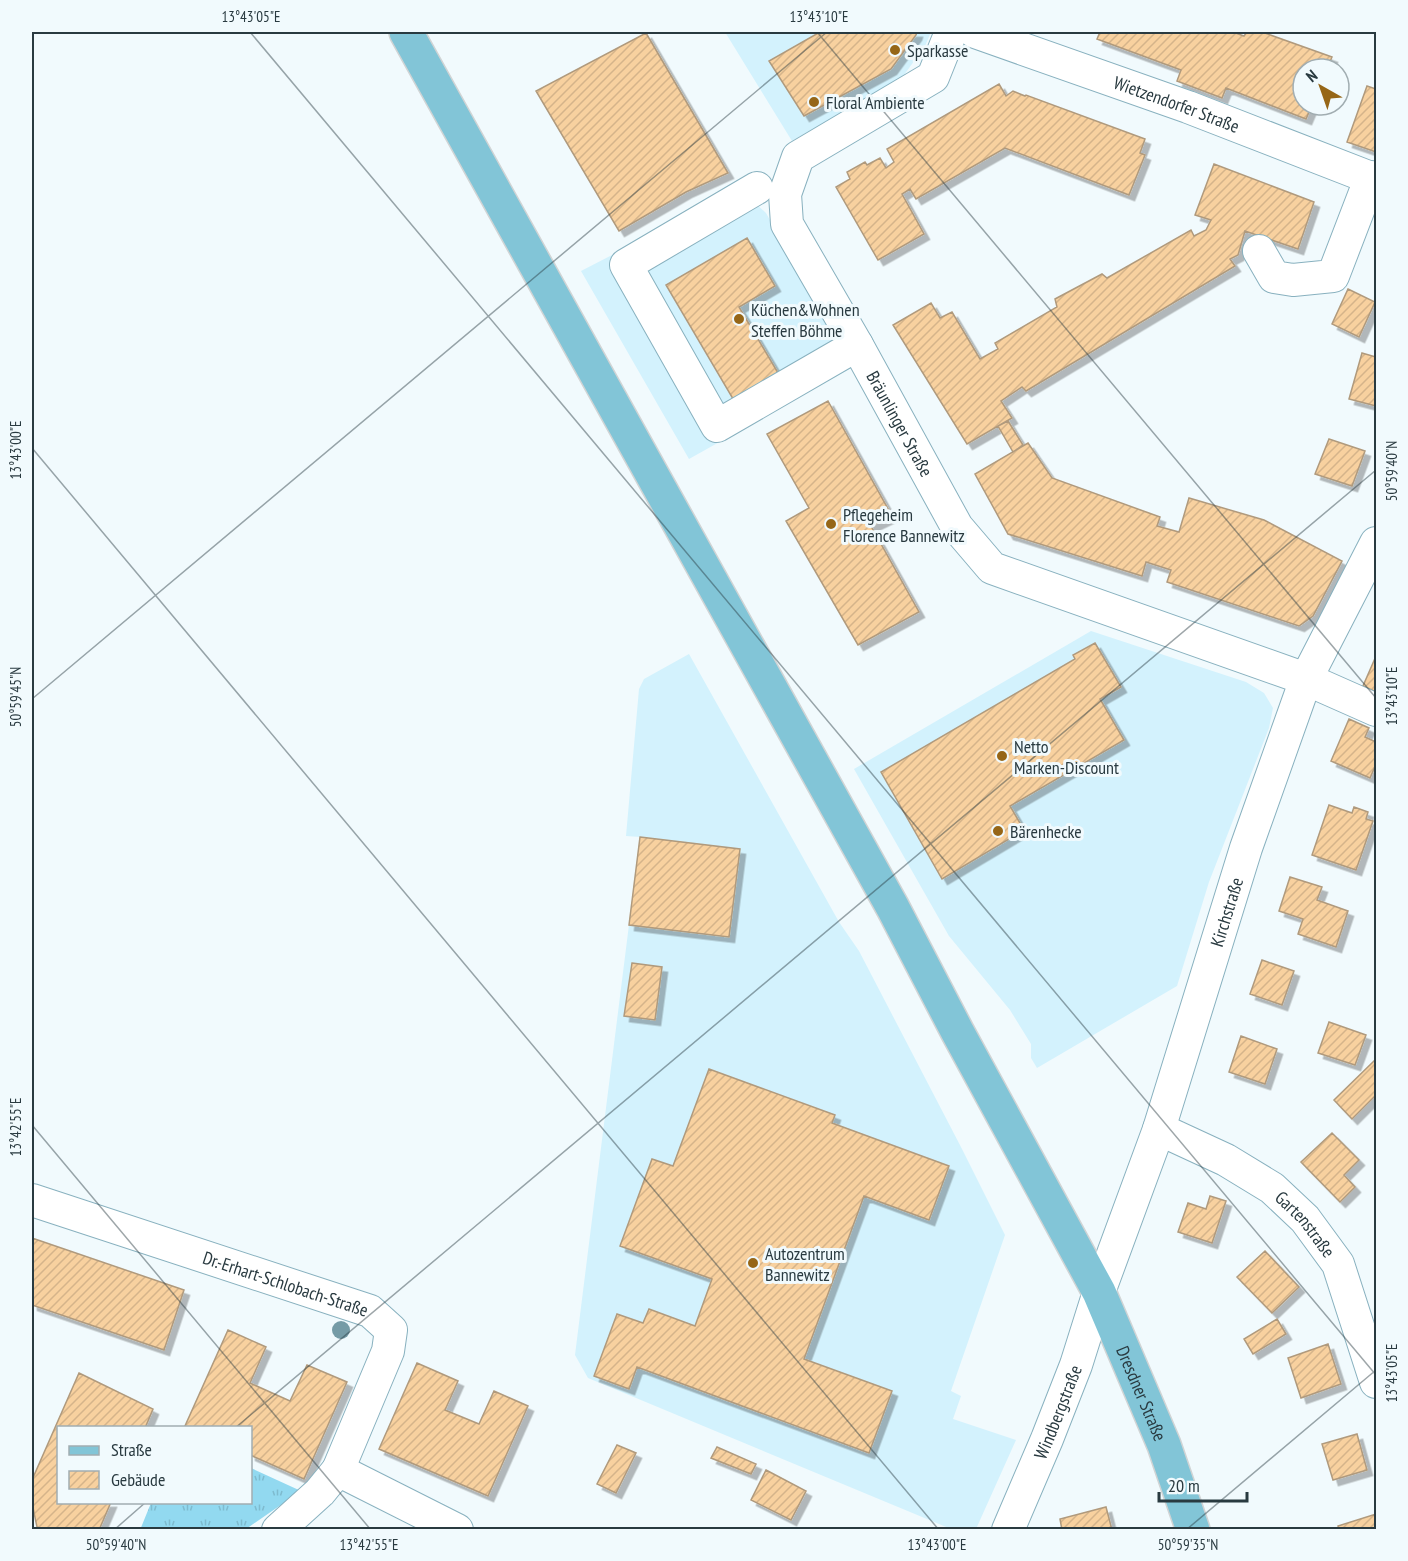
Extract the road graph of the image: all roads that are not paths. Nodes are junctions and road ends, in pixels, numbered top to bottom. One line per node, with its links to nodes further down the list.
1 (406, 32): 13 (main road, Dresdner Straße)
2 (951, 32): 7 (street, Bräunlinger Straße)
3 (975, 32): 4 (street, Wietzendorfer Straße)
4 (1374, 179): 6 (street)
5 (757, 188): 7 (street)
6 (1259, 251)
7 (857, 345): 9 (street, Bräunlinger Straße)
8 (1377, 543): 9 (street, Kirchstraße)
9 (1306, 679): 10 (street, Bräunlinger Straße); 11 (street, Kirchstraße)
10 (1377, 710)
11 (1159, 1129): 13 (street, Kirchstraße); 14 (street, Gartenstraße)
12 (32, 1200): 15 (street, Dr.-Erhart-Schlobach-Straße)
13 (1099, 1292): 18 (street, Windbergstraße); 19 (main road, Dresdner Straße)
14 (1377, 1382)
15 (338, 1470): 16 (street); 17 (street)
16 (278, 1530)
17 (457, 1530)
18 (1008, 1530)
19 (1193, 1530)

